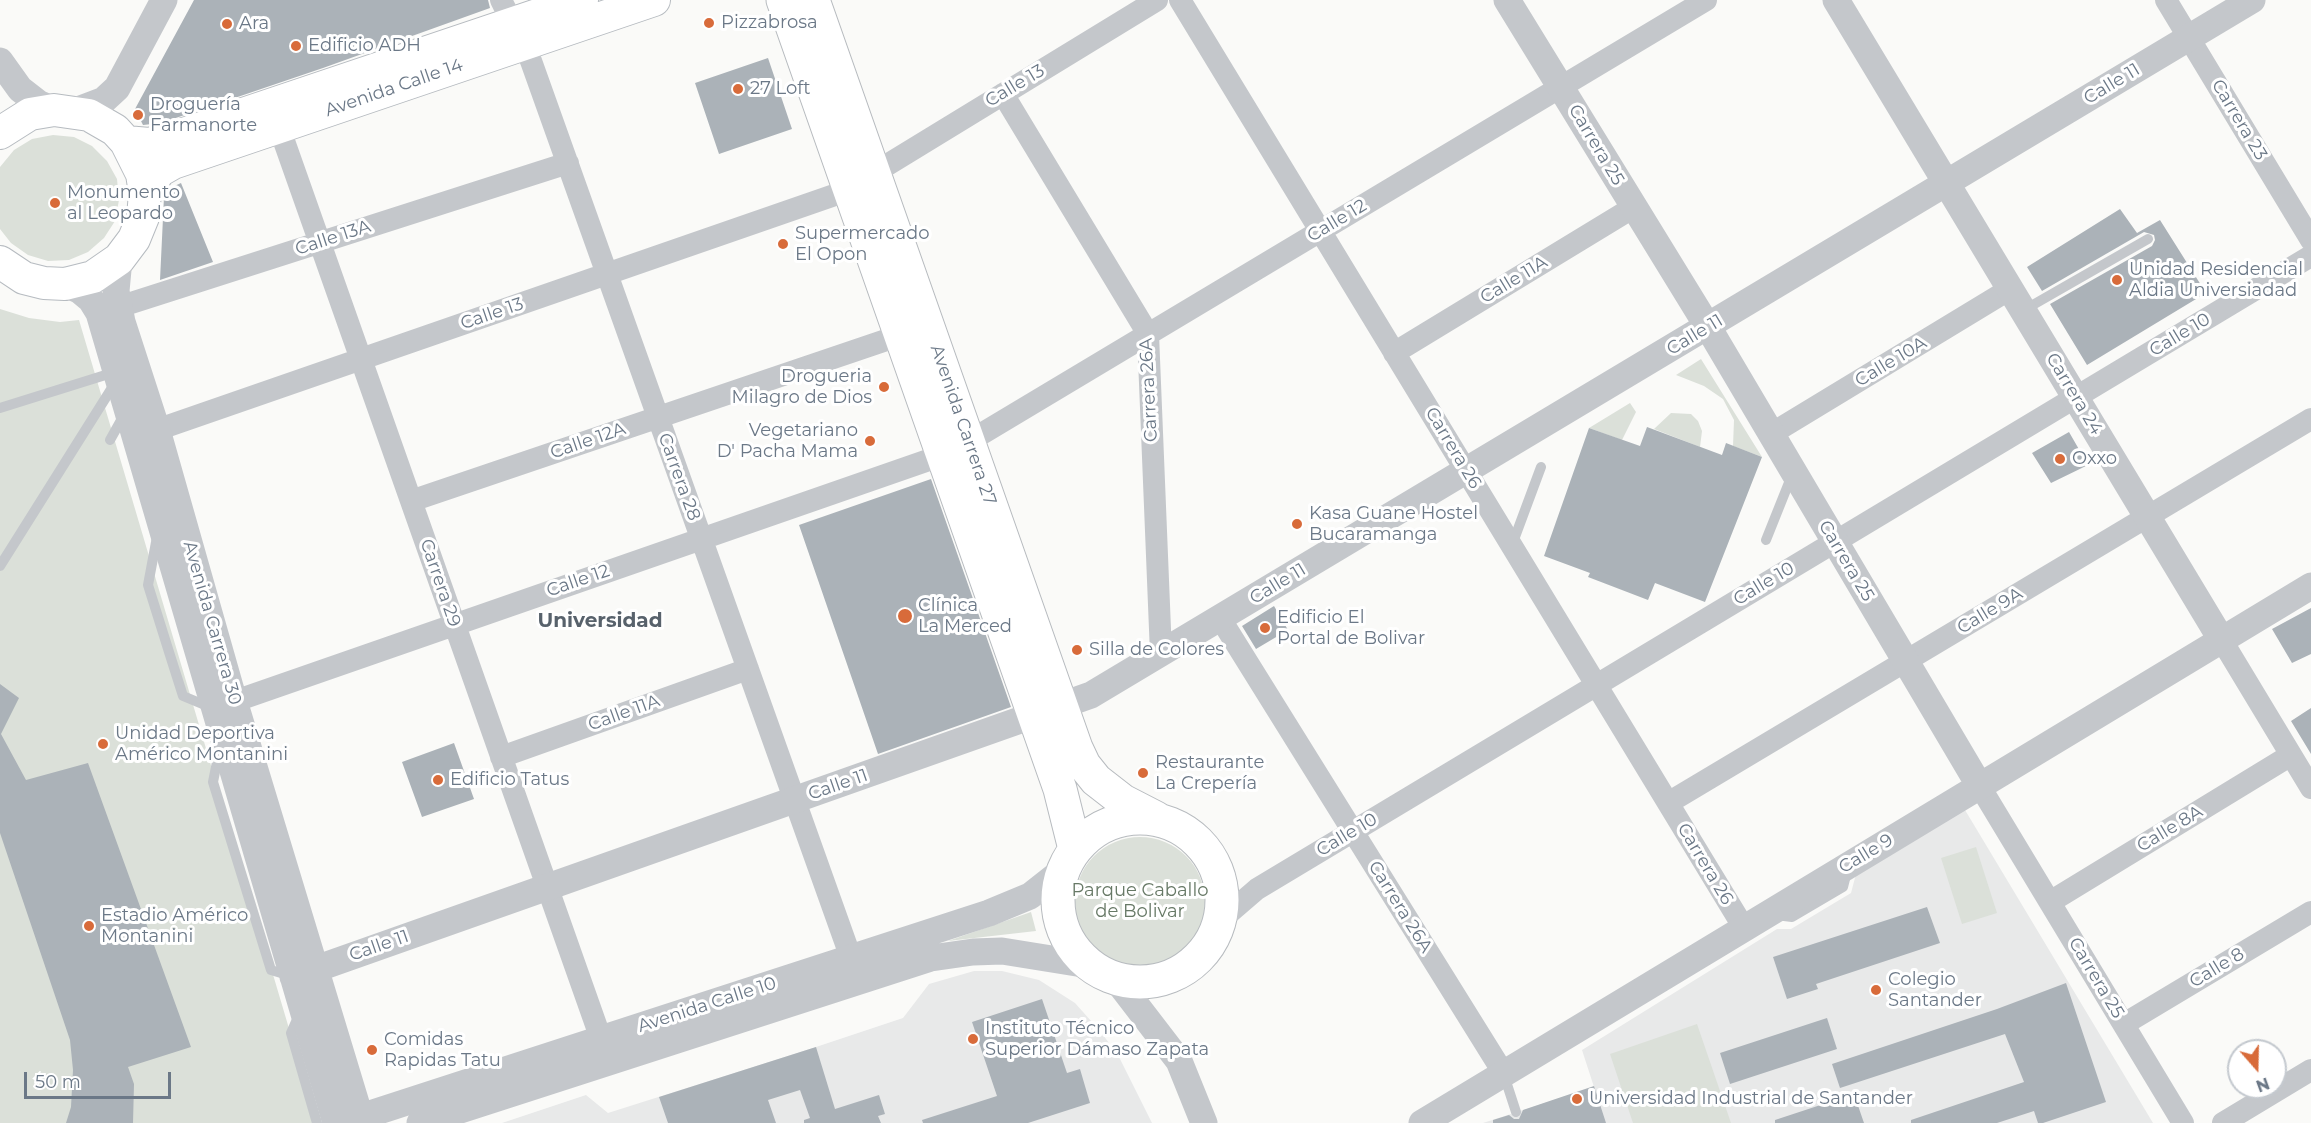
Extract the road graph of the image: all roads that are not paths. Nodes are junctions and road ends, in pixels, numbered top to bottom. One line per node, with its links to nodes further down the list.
1 (164, 0): 18 (street)
2 (582, 0): 13 (main road, Avenida Calle 14)
3 (654, 0): 13 (main road, Avenida Calle 14)
4 (783, 0): 23 (main road, Avenida Carrera 27)
5 (813, 0): 23 (main road, Avenida Carrera 27)
6 (1157, 0): 17 (street, Calle 13)
7 (1180, 0): 27 (street, Carrera 26)
8 (1507, 0): 16 (street, Carrera 25)
9 (1706, 0): 16 (street, Calle 12)
10 (1836, 0): 24 (street, Carrera 24)
11 (2166, 0): 14 (street, Carrera 23)
12 (2252, 0): 14 (street, Calle 11)
13 (512, 23): 19 (main road, Avenida Calle 14); 21 (main road, Avenida Calle 14); 22 (street, Carrera 28)
14 (2190, 38): 24 (street, Calle 11); 29 (street, Carrera 23)
15 (0, 61): 18 (street)
16 (1560, 87): 26 (street, Carrera 25); 27 (street, Calle 12)
17 (1003, 94): 23 (street, Calle 13); 39 (street, Carrera 26A)
18 (65, 111): 20 (main road); 21 (main road)
19 (279, 127): 25 (main road, Avenida Calle 14); 30 (street, Carrera 29)
20 (0, 133)
21 (126, 142): 25 (main road)
22 (567, 162): 30 (street, Calle 13A); 34 (street, Carrera 28)
23 (862, 181): 34 (street, Calle 13); 40 (main road, Avenida Carrera 27); 50 (main road, Avenida Carrera 27)
24 (1947, 184): 36 (street, Carrera 24); 38 (street, Calle 11)
25 (145, 193): 32 (main road)
26 (1634, 207): 38 (street, Carrera 25); 41 (street, Calle 11A)
27 (1320, 231): 39 (street, Calle 12); 41 (street, Carrera 26)
28 (2148, 239): 36 (lane)
29 (2311, 240)
30 (320, 242): 37 (street, Calle 13A); 42 (street, Carrera 29)
31 (2311, 256): 44 (street, Calle 10)
32 (119, 259): 35 (main road); 37 (street, Avenida Carrera 30)
33 (0, 262): 35 (main road)
34 (607, 274): 42 (street, Calle 13); 46 (street, Carrera 28)
35 (65, 284): 37 (street, Avenida Carrera 30)
36 (2017, 300): 44 (street, Carrera 24); 48 (street, Calle 10A)
37 (109, 310): 43 (street, Avenida Carrera 30); 49 (street, Avenida Carrera 30)
38 (1708, 327): 48 (street, Carrera 25); 52 (street, Calle 11)
39 (1148, 334): 50 (street, Calle 12); 65 (street, Carrera 26A)
40 (901, 335): 46 (street, Calle 12A); 50 (main road, Avenida Carrera 27)
41 (1394, 353): 52 (street, Carrera 26)
42 (361, 359): 49 (street, Calle 13); 54 (street, Carrera 29)
43 (117, 375): 45 (lane); 49 (street, Avenida Carrera 30); 60 (lane)
44 (2076, 398): 55 (street, Carrera 24); 58 (street, Calle 10)
45 (0, 408)
46 (658, 417): 54 (street, Calle 12A); 56 (street, Carrera 28)
47 (2311, 419): 55 (street, Calle 9A)
48 (1771, 434): 53 (street, Carrera 25)
49 (134, 436): 69 (street, Avenida Carrera 30); 69 (street, Avenida Carrera 30)
50 (956, 448): 56 (street, Calle 12); 70 (main road, Avenida Carrera 27)
51 (1541, 467): 59 (lane)
52 (1467, 471): 59 (street, Carrera 26); 62 (street, Calle 11)
53 (1793, 472): 57 (lane); 58 (street, Carrera 25)
54 (411, 501): 63 (street, Carrera 29)
55 (2148, 517): 64 (street, Carrera 24); 66 (street, Calle 9A)
56 (701, 538): 63 (street, Calle 12); 67 (street, Carrera 28)
57 (1766, 540)
58 (1834, 542): 66 (street, Carrera 25); 68 (street, Calle 10)
59 (1511, 545): 68 (street, Carrera 26)
60 (0, 566)
61 (2311, 586): 64 (street, Calle 9)
62 (1220, 618): 65 (street, Calle 11); 78 (street, Carrera 26A)
63 (455, 624): 69 (street, Calle 12); 72 (street, Carrera 29)
64 (2222, 639): 71 (street, Carrera 24); 73 (street, Calle 9)
65 (1161, 654): 70 (street, Calle 11)
66 (1905, 661): 73 (street, Carrera 25); 76 (street, Calle 9A)
67 (748, 669): 72 (street, Calle 11A); 75 (street, Carrera 28)
68 (1596, 685): 76 (street, Carrera 26); 78 (street, Calle 10)
69 (224, 705): 87 (street, Avenida Carrera 30); 87 (street, Avenida Carrera 30)
70 (1048, 711): 75 (street, Calle 11); 77 (main road, Avenida Carrera 27); 79 (main road, Avenida Carrera 27)
71 (2291, 755): 74 (street, Carrera 24); 81 (street, Calle 8A)
72 (501, 757): 80 (street, Carrera 29)
73 (1979, 785): 81 (street, Carrera 25); 84 (street, Calle 9)
74 (2311, 788)
75 (794, 800): 80 (street, Calle 11); 85 (street, Carrera 28)
76 (1668, 802): 84 (street, Carrera 26)
77 (1155, 818): 79 (main road); 83 (main road)
78 (1353, 831): 83 (street, Calle 10); 92 (street, Carrera 26A)
79 (1069, 860): 85 (street, Avenida Calle 10); 86 (main road)
80 (547, 887): 87 (street, Calle 11); 90 (street, Carrera 29)
81 (2050, 902): 89 (street, Carrera 25)
82 (2311, 912): 89 (street, Calle 8)
83 (1221, 920): 86 (main road)
84 (1744, 928): 92 (street, Calle 9)
85 (851, 958): 90 (street, Avenida Calle 10)
86 (1102, 972): 97 (street, Avenida Calle 10); 98 (street)
87 (304, 973): 88 (street, Avenida Carrera 30); 95 (street, Avenida Carrera 30)
88 (302, 1009): 95 (street, Avenida Carrera 30); 96 (lane)
89 (2124, 1024): 99 (street, Carrera 25)
90 (601, 1039): 95 (street, Avenida Calle 10)
91 (2311, 1070): 100 (street)
92 (1504, 1074): 93 (lane); 94 (street, Calle 9)
93 (1516, 1112)
94 (1435, 1119)
95 (350, 1122)
96 (317, 1123)
97 (420, 1123)
98 (1204, 1123)
99 (2183, 1123)
100 (2223, 1123)

